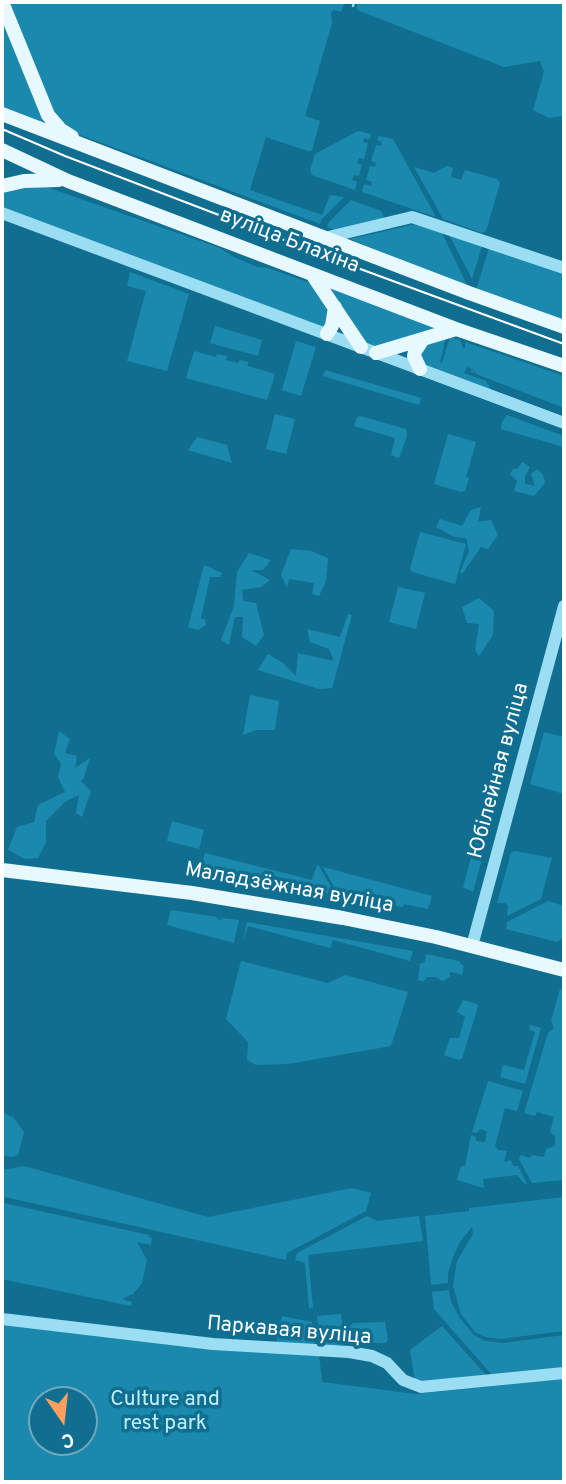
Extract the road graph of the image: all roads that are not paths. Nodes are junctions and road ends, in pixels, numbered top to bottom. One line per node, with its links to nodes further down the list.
1 (2, 2): 3 (main road)
2 (2, 114): 3 (main road, вуліца Блахіна)
3 (85, 146): 8 (main road, вуліца Блахіна)
4 (2, 150): 5 (main road, вуліца Блахіна)
5 (68, 181): 6 (main road); 10 (main road, вуліца Блахіна)
6 (2, 186)
7 (2, 213): 14 (street)
8 (324, 238): 9 (street); 12 (main road, вуліца Блахіна)
9 (564, 268)
10 (312, 274): 11 (main road); 13 (main road, вуліца Блахіна)
11 (335, 307): 14 (main road); 16 (main road)
12 (564, 327)
13 (456, 329): 15 (main road); 18 (main road, вуліца Блахіна)
14 (327, 334): 16 (street)
15 (423, 339): 17 (main road); 19 (main road)
16 (361, 347): 17 (street)
17 (376, 353): 19 (street)
18 (564, 366)
19 (419, 369): 20 (street)
20 (564, 423)
21 (564, 606): 23 (street, Юбілейная вуліца)
22 (2, 870): 23 (main road, Маладзёжная вуліца)
23 (472, 946): 24 (main road, Маладзёжная вуліца)
24 (564, 970)
25 (2, 1319): 26 (street, Паркавая вуліца)
26 (564, 1373)

